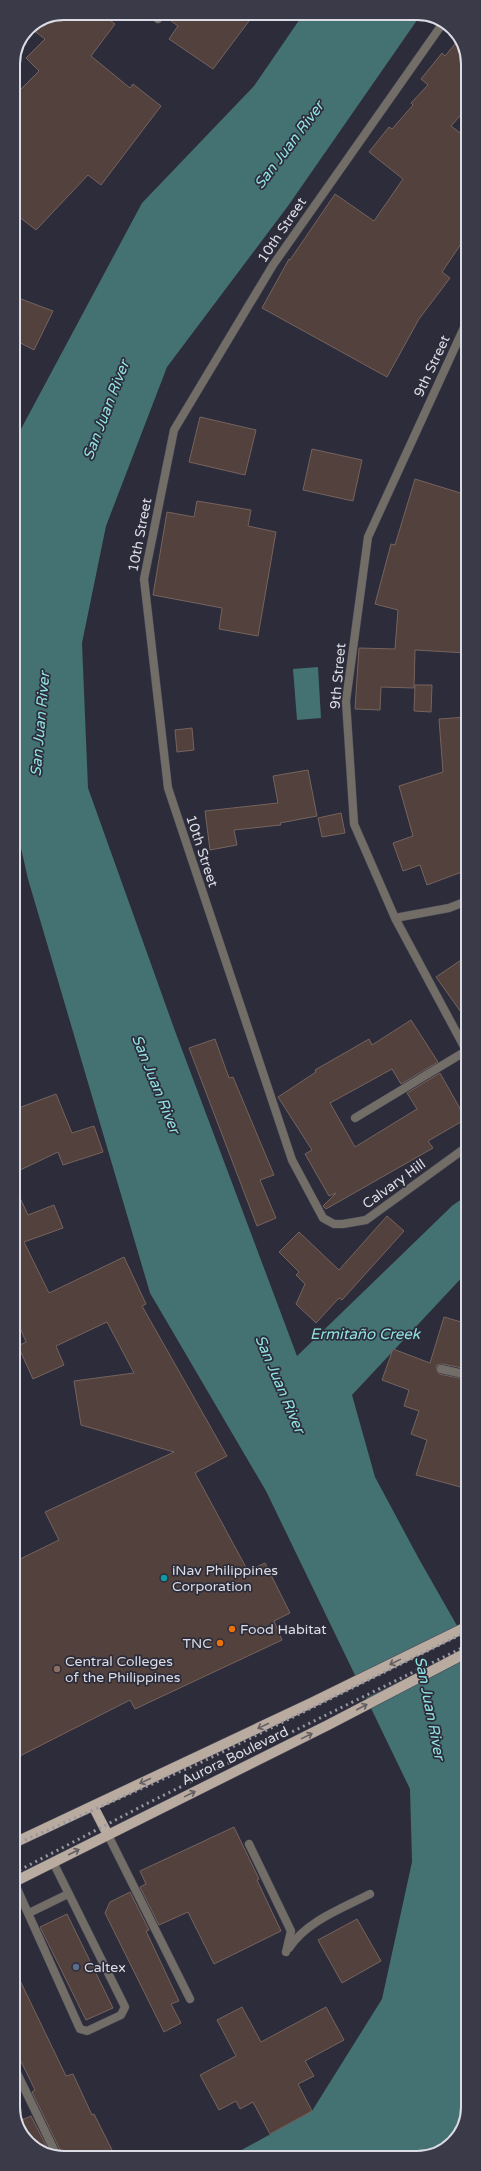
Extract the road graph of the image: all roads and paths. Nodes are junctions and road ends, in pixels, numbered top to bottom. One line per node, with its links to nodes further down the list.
1 (440, 27): 9 (street, 10th Street)
2 (461, 334): 4 (street, 9th Street)
3 (461, 903): 4 (street)
4 (395, 918): 5 (street, 9th Street)
5 (461, 1041)
6 (461, 1056): 7 (street)
7 (355, 1118)
8 (461, 1151): 9 (street, Calvary Hill)
9 (292, 1160)
10 (441, 1369): 11 (street)
11 (461, 1373)
12 (461, 1629): 14 (main road, Aurora Boulevard, one-way to 14)
13 (461, 1656): 15 (main road, Aurora Boulevard, one-way to 13)
14 (93, 1806): 15 (main road); 16 (main road, Aurora Boulevard)
15 (108, 1835): 18 (main road, Aurora Boulevard, one-way to 15); 24 (street)
16 (20, 1840)
17 (249, 1844): 22 (street)
18 (53, 1862): 19 (main road, Aurora Boulevard); 21 (street)
19 (20, 1879)
20 (20, 1894): 23 (street)
21 (68, 1894): 23 (street); 23 (street)
22 (370, 1894)
23 (29, 1913)
24 (190, 1999)
25 (20, 2079): 26 (street)
26 (54, 2150)

